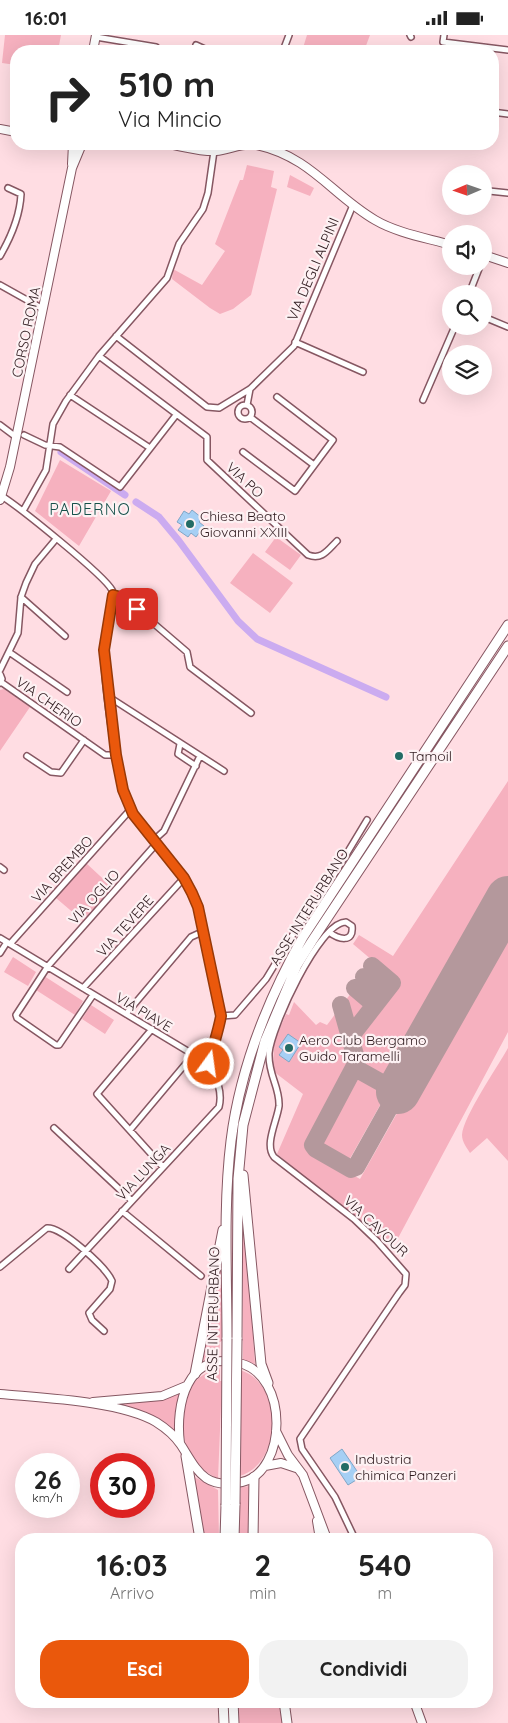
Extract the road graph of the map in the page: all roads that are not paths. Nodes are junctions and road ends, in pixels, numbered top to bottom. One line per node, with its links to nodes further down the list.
1 (444, 35): 4 (street)
2 (96, 36): 3 (street)
3 (145, 45)
4 (468, 45)
5 (74, 150): 11 (street, CORSO ROMA)
6 (80, 150): 11 (street, CORSO ROMA)
7 (207, 150): 10 (street)
8 (218, 150): 10 (street)
9 (272, 150): 15 (street)
10 (214, 151): 25 (street)
11 (72, 168): 21 (street, CORSO ROMA)
12 (8, 188): 17 (street)
13 (492, 191): 14 (street)
14 (508, 193)
15 (353, 205): 16 (street); 26 (street, VIA DEGLI ALPINI)
16 (442, 242)
17 (0, 256)
18 (492, 258): 19 (street)
19 (508, 263)
20 (1, 288): 21 (street)
21 (43, 309): 37 (street, CORSO ROMA)
22 (492, 320): 23 (street)
23 (508, 327)
24 (451, 335): 32 (street)
25 (116, 336): 27 (street); 29 (street, VIA DEGLI ALPINI)
26 (295, 342): 28 (street, VIA DEGLI ALPINI); 29 (street, VIA DEGLI ALPINI)
27 (99, 356): 30 (street); 34 (street, VIA PO)
28 (363, 372)
29 (250, 389): 33 (street)
30 (70, 395): 38 (street); 39 (street)
31 (277, 397): 41 (street)
32 (423, 400)
33 (247, 405): 35 (street); 35 (street)
34 (176, 415): 39 (street); 45 (street, VIA PO)
35 (250, 417): 41 (street)
36 (0, 425): 37 (street)
37 (20, 436): 38 (street); 42 (street, CORSO ROMA)
38 (49, 445): 39 (street); 43 (street)
39 (150, 448)
40 (243, 452): 41 (street)
41 (314, 465)
42 (0, 497): 43 (street)
43 (23, 511): 44 (street)
44 (56, 539): 46 (street); 47 (street)
45 (337, 541)
46 (113, 595): 55 (street); 56 (street)
47 (21, 597): 49 (street); 51 (street)
48 (508, 625): 87 (highway, ASSE INTERURBANO)
49 (65, 636)
50 (508, 646): 80 (highway, ASSE INTERURBANO)
51 (9, 652): 52 (street); 54 (street)
52 (0, 672): 53 (street)
53 (1, 683): 57 (street, VIA CHERIO)
54 (67, 692)
55 (109, 697): 58 (street); 59 (street)
56 (251, 713)
57 (84, 741): 59 (street, VIA CHERIO); 60 (street, VIA CHERIO)
58 (180, 744): 61 (street); 62 (street)
59 (116, 755): 64 (street)
60 (27, 756)
61 (200, 756): 62 (street, VIA OGLIO); 63 (street)
62 (196, 766): 66 (street, VIA OGLIO)
63 (224, 771)
64 (130, 810): 66 (street); 71 (street, VIA BREMBO)
65 (367, 820): 77 (street)
66 (156, 841): 67 (street); 73 (street, VIA OGLIO)
67 (184, 878): 68 (street); 74 (street, VIA TEVERE)
68 (202, 932): 76 (street); 77 (street)
69 (329, 932): 69 (street); 106 (street, VIA CAVOUR)
70 (0, 938): 71 (street, VIA PIAVE)
71 (8, 943): 72 (street); 73 (street, VIA PIAVE)
72 (0, 953)
73 (48, 967): 74 (street, VIA PIAVE); 75 (street)
74 (83, 989): 75 (street, VIA PIAVE)
75 (93, 995): 76 (street, VIA PIAVE)
76 (126, 1014): 78 (street, VIA PIAVE)
77 (221, 1016): 81 (street)
78 (152, 1029): 79 (street, VIA PIAVE); 83 (street)
79 (193, 1055): 81 (street, VIA PIAVE); 83 (street)
80 (258, 1063): 94 (highway); 105 (highway, ASSE INTERURBANO, bridge)
81 (209, 1064): 84 (street, VIA LUNGA)
82 (54, 1128): 85 (street)
83 (130, 1130): 84 (street)
84 (163, 1167): 85 (street, VIA LUNGA)
85 (132, 1201): 86 (street, VIA LUNGA)
86 (122, 1211): 88 (street, VIA LUNGA); 91 (street)
87 (228, 1221): 93 (highway); 105 (highway, ASSE INTERURBANO, bridge)
88 (85, 1252): 89 (street); 90 (street, VIA LUNGA); 92 (street)
89 (0, 1267)
90 (69, 1269)
91 (200, 1276)
92 (104, 1331)
93 (195, 1374): 94 (street); 95 (street)
94 (268, 1383): 98 (street)
95 (186, 1386): 97 (street); 99 (street)
96 (0, 1394): 97 (street)
97 (84, 1402): 99 (street)
98 (276, 1431): 101 (street); 102 (street)
99 (180, 1443): 100 (street)
100 (186, 1455): 103 (street); 107 (highway)
101 (265, 1466): 102 (street); 103 (street)
102 (297, 1468): 104 (street)
103 (254, 1477): 110 (highway)
104 (312, 1500): 111 (street); 112 (street)
105 (230, 1505): 108 (highway, ASSE INTERURBANO); 109 (highway, ASSE INTERURBANO)
106 (352, 1531)
107 (199, 1533)
108 (226, 1533)
109 (233, 1533)
110 (253, 1533)
111 (319, 1533)
112 (325, 1533)
113 (223, 1708): 117 (highway)
114 (233, 1708): 118 (highway)
115 (285, 1708): 119 (highway)
116 (417, 1708): 120 (street)
117 (224, 1723)
118 (234, 1723)
119 (287, 1723)
120 (422, 1723)

